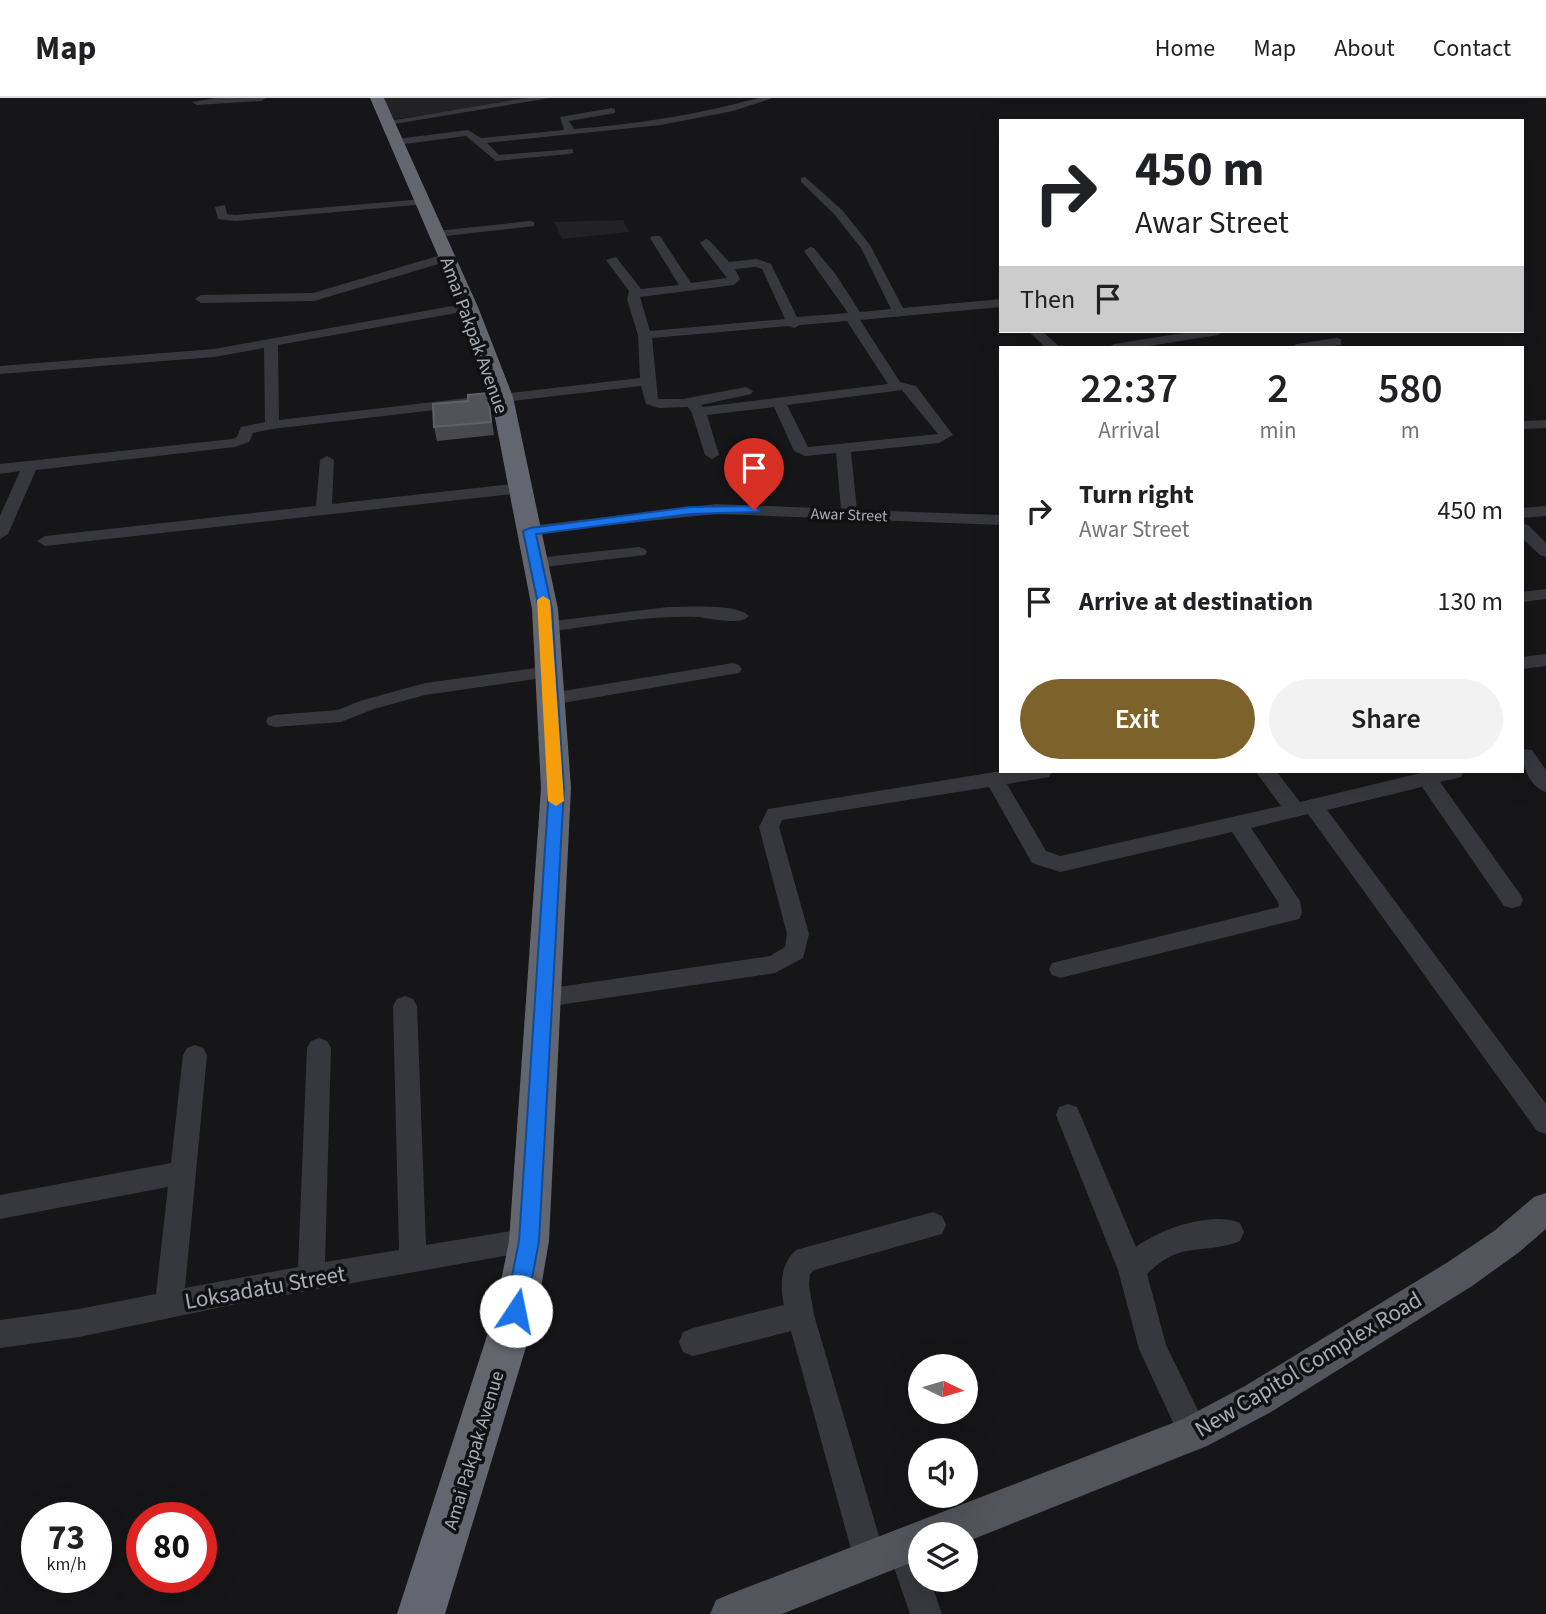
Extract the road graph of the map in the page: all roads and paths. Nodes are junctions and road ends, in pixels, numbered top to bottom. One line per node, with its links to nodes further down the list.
1 (261, 98): 4 (street)
2 (545, 98): 7 (street)
3 (768, 98): 9 (street)
4 (197, 102)
5 (414, 104): 7 (street)
6 (612, 111): 9 (street)
7 (419, 117): 8 (street)
8 (387, 120): 10 (street); 13 (highway, Amai Pakpak Avenue)
9 (570, 132): 10 (street)
10 (479, 141): 11 (street)
11 (569, 151)
12 (805, 180): 28 (street)
13 (421, 198): 14 (street); 15 (street); 19 (highway, Amai Pakpak Avenue)
14 (280, 205)
15 (221, 207)
16 (530, 224): 19 (street)
17 (656, 238): 23 (street)
18 (706, 243): 22 (street)
19 (442, 246): 25 (street); 27 (highway, Amai Pakpak Avenue)
20 (810, 251): 29 (street)
21 (612, 260): 24 (street)
22 (727, 266): 23 (street); 30 (street)
23 (687, 287): 24 (street)
24 (637, 293): 34 (street)
25 (201, 299)
26 (999, 303): 28 (street)
27 (470, 307): 35 (street); 43 (highway, Amai Pakpak Avenue)
28 (899, 313): 29 (street)
29 (855, 318): 30 (street); 41 (street)
30 (794, 324): 34 (street)
31 (1037, 333): 37 (street)
32 (1206, 333): 38 (street)
33 (1326, 333): 36 (street)
34 (645, 335): 40 (street)
35 (271, 341): 39 (street); 47 (street)
36 (1340, 345)
37 (1052, 346)
38 (1126, 346)
39 (0, 370)
40 (647, 381): 43 (street); 45 (street)
41 (896, 386): 44 (street); 49 (street)
42 (746, 391): 45 (street)
43 (502, 397): 47 (street); 54 (highway, Amai Pakpak Avenue)
44 (779, 403): 45 (street); 49 (street)
45 (695, 407): 50 (street)
46 (1546, 424): 48 (street)
47 (272, 425): 52 (street)
48 (1524, 425)
49 (843, 449): 58 (street)
50 (712, 455)
51 (327, 460): 55 (street)
52 (30, 466): 53 (street); 62 (street)
53 (0, 469)
54 (521, 488): 55 (street); 61 (highway, Amai Pakpak Avenue)
55 (324, 509): 63 (street)
56 (1546, 511): 57 (street)
57 (1524, 513)
58 (849, 514): 59 (street, Awar Street); 61 (street, Awar Street)
59 (999, 520)
60 (1524, 530): 64 (street)
61 (530, 531): 66 (highway, Amai Pakpak Avenue)
62 (0, 534)
63 (45, 541)
64 (1544, 547)
65 (639, 552): 66 (street)
66 (536, 563): 70 (highway, Amai Pakpak Avenue)
67 (1546, 594): 68 (street)
68 (1524, 597)
69 (740, 616): 70 (street)
70 (546, 627): 74 (highway, Amai Pakpak Avenue)
71 (1546, 660): 72 (street)
72 (1524, 663)
73 (733, 669): 74 (street)
74 (551, 686): 75 (street); 88 (highway, Amai Pakpak Avenue)
75 (275, 721)
76 (1546, 750): 77 (street)
77 (1524, 756): 83 (street)
78 (1036, 773): 82 (street)
79 (1267, 773): 84 (street)
80 (1447, 773): 81 (street)
81 (1410, 778): 84 (street); 86 (street)
82 (995, 780): 85 (street); 88 (street)
83 (1546, 785)
84 (1304, 808): 85 (street); 93 (street)
85 (1236, 822): 87 (street)
86 (1511, 900)
87 (1060, 969)
88 (545, 998): 99 (highway, Amai Pakpak Avenue)
89 (405, 1006): 100 (street)
90 (319, 1048): 102 (street)
91 (195, 1055): 94 (street)
92 (1068, 1115): 101 (street)
93 (1546, 1123)
94 (184, 1172): 95 (street); 103 (street)
95 (0, 1207)
96 (1546, 1208): 107 (main road, New Capitol Complex Road)
97 (933, 1226): 104 (street)
98 (1231, 1232): 101 (street)
99 (529, 1241): 100 (street, Loksadatu Street); 110 (highway, Amai Pakpak Avenue)
100 (413, 1261): 102 (street, Loksadatu Street)
101 (1132, 1270): 107 (street)
102 (311, 1278): 103 (street, Loksadatu Street)
103 (169, 1305): 105 (street, Loksadatu Street)
104 (800, 1315): 106 (street); 108 (street)
105 (0, 1334)
106 (693, 1342)
107 (1194, 1433): 108 (main road, New Capitol Complex Road)
108 (907, 1545): 109 (main road, New Capitol Complex Road); 111 (street)
109 (744, 1612)
110 (421, 1614)
111 (926, 1614)

